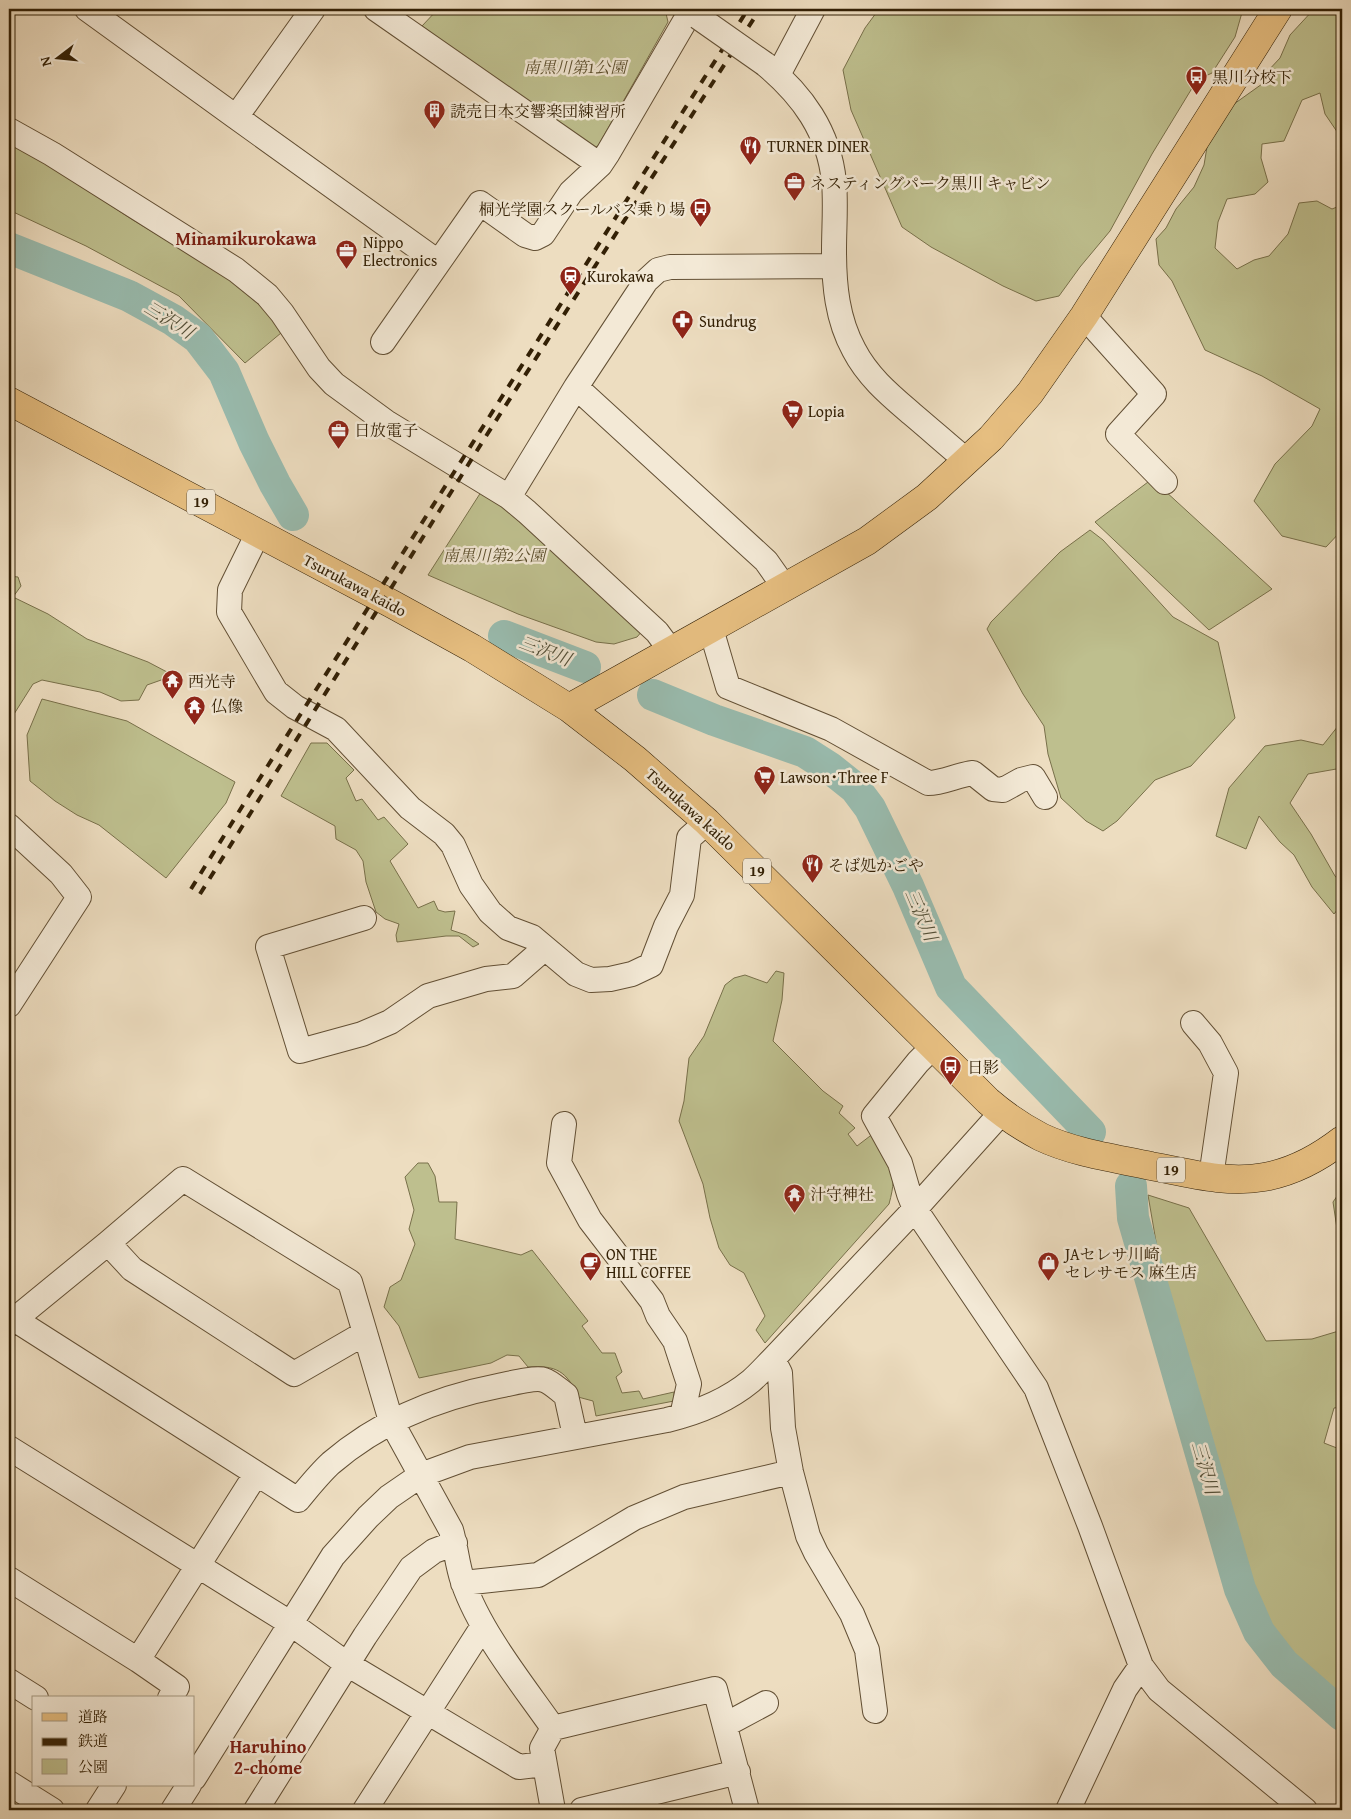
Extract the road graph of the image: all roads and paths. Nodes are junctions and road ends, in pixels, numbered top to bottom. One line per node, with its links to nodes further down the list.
1 (87, 9): 8 (street)
2 (313, 9): 8 (street)
3 (376, 9): 10 (street)
4 (813, 9): 7 (street)
5 (1278, 9): 13 (main road)
6 (692, 12): 7 (street, bridge); 10 (street)
7 (771, 69): 12 (street)
8 (236, 117): 11 (street)
9 (9, 130): 19 (street)
10 (600, 165): 11 (street)
11 (438, 262): 14 (street)
12 (834, 266): 15 (street); 17 (street)
13 (1084, 316): 17 (main road); 18 (street)
14 (383, 342)
15 (576, 387): 19 (street); 21 (street)
16 (11, 407): 20 (main road, Tsurukawa kaido / 19)
17 (967, 461): 21 (main road)
18 (1165, 482)
19 (509, 497): 23 (street)
20 (258, 533): 24 (main road, Tsurukawa kaido / 19); 29 (street)
21 (785, 588): 22 (main road)
22 (712, 629): 23 (main road); 25 (street)
23 (671, 651): 24 (main road)
24 (569, 708): 26 (main road, Tsurukawa kaido / 19)
25 (1045, 797)
26 (707, 822): 29 (street); 32 (main road, Tsurukawa kaido / 19)
27 (9, 826): 30 (street)
28 (364, 918): 29 (street)
29 (545, 948)
30 (12, 991)
31 (1193, 1023): 36 (street)
32 (934, 1046): 33 (main road, Tsurukawa kaido / 19); 37 (street)
33 (1002, 1112): 36 (main road, Tsurukawa kaido / 19); 37 (street)
34 (564, 1124): 42 (street)
35 (1342, 1140): 36 (main road, Tsurukawa kaido / 19)
36 (1212, 1177)
37 (915, 1209): 41 (street); 57 (street)
38 (108, 1243): 39 (street); 40 (street); 40 (street)
39 (11, 1322): 47 (street)
40 (365, 1333): 43 (street)
41 (773, 1359): 42 (street); 46 (street)
42 (682, 1416): 44 (street)
43 (391, 1421): 44 (street); 47 (street); 48 (street)
44 (574, 1436): 48 (street)
45 (9, 1448): 50 (street)
46 (791, 1472): 52 (street); 62 (street)
47 (256, 1474): 50 (street)
48 (421, 1475): 49 (street); 53 (street)
49 (455, 1543): 52 (street); 56 (street)
50 (198, 1567): 53 (street); 55 (street)
51 (9, 1579): 55 (street)
52 (463, 1583): 54 (street)
53 (290, 1624): 56 (street); 68 (street)
54 (483, 1626): 63 (street); 65 (street)
55 (138, 1660): 60 (street)
56 (347, 1664): 63 (street); 75 (street)
57 (1141, 1666): 80 (street); 81 (street)
58 (9, 1681): 59 (street)
59 (33, 1696)
60 (171, 1696)
61 (766, 1703): 64 (street)
62 (875, 1711)
63 (428, 1712): 66 (street); 76 (street)
64 (725, 1725): 65 (street); 67 (street)
65 (553, 1728): 66 (street)
66 (544, 1764): 77 (street)
67 (738, 1772): 78 (street); 79 (street)
68 (195, 1776)
69 (9, 1783): 72 (street)
70 (113, 1786): 73 (street)
71 (188, 1786): 74 (street)
72 (52, 1810)
73 (98, 1810)
74 (173, 1810)
75 (256, 1810)
76 (364, 1810)
77 (553, 1810)
78 (582, 1810)
79 (747, 1810)
80 (1068, 1810)
81 (1305, 1810)

